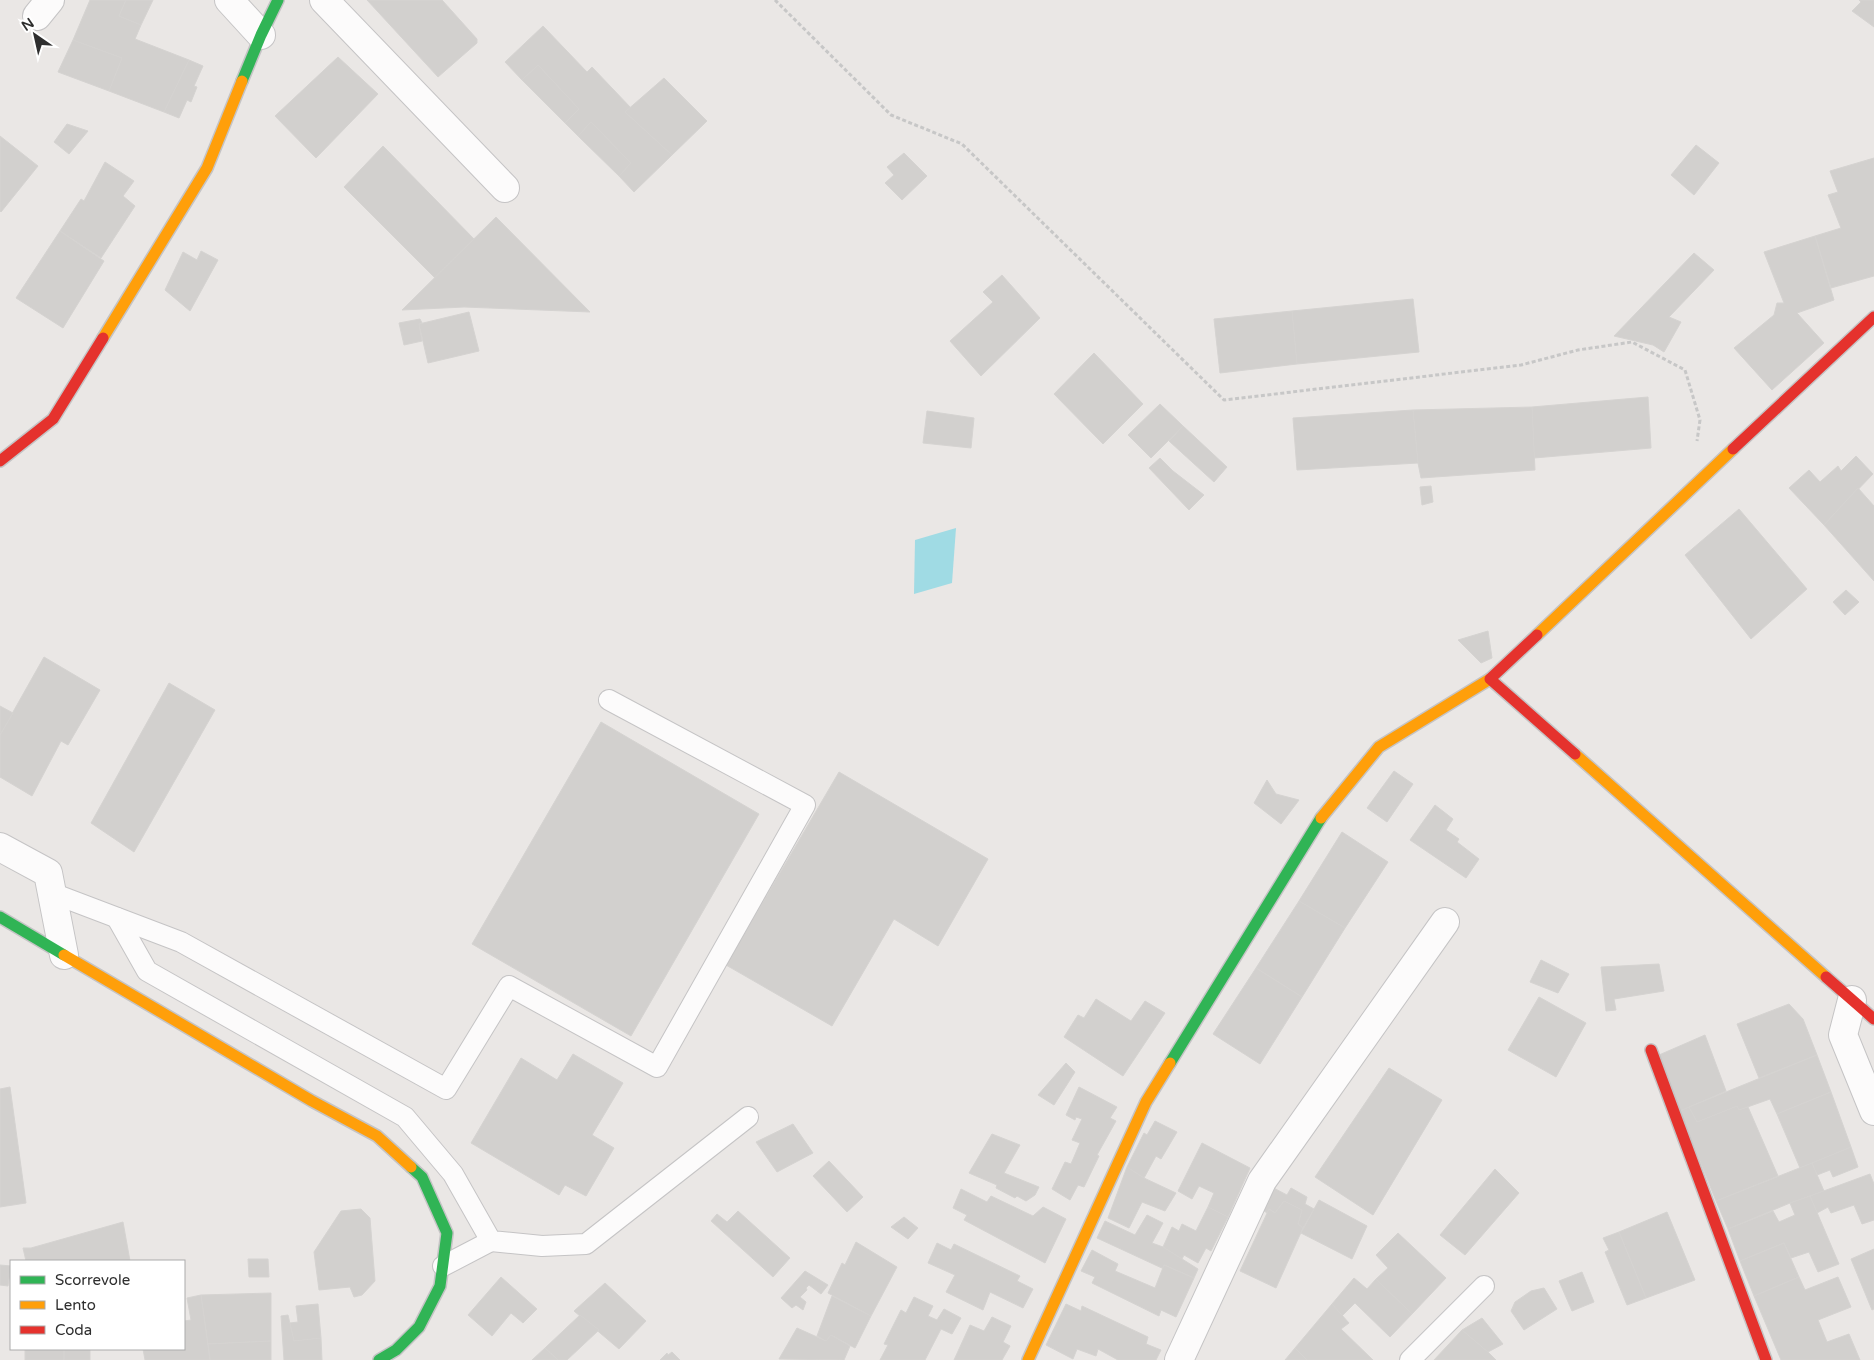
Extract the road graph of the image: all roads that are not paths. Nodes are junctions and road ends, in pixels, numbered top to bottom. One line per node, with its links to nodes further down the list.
1 (228, 0): 4 (street)
2 (278, 0): 4 (street)
3 (324, 0): 5 (street)
4 (261, 35): 7 (street)
5 (505, 188)
6 (1874, 317): 8 (street)
7 (0, 461)
8 (1490, 679): 16 (street); 25 (street)
9 (608, 700): 13 (lane)
10 (0, 847): 11 (street)
11 (52, 894): 13 (lane); 15 (street)
12 (0, 918): 15 (street)
13 (117, 918): 21 (lane)
14 (1445, 922): 26 (street)
15 (64, 955): 22 (street)
16 (1852, 1000): 17 (street); 19 (street)
17 (1874, 1019)
18 (1650, 1050): 28 (street)
19 (1874, 1111)
20 (748, 1117): 21 (lane)
21 (491, 1241): 22 (lane)
22 (443, 1266): 24 (street)
23 (1484, 1286): 27 (lane)
24 (379, 1360)
25 (1028, 1360)
26 (1179, 1360)
27 (1410, 1360)
28 (1766, 1360)

